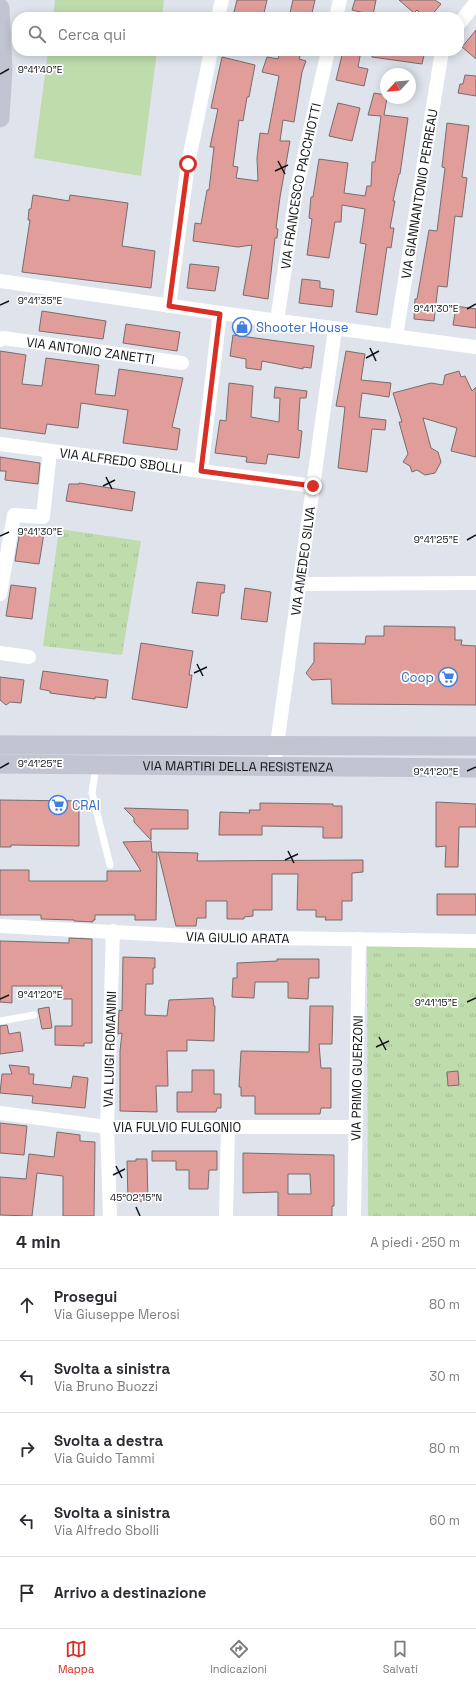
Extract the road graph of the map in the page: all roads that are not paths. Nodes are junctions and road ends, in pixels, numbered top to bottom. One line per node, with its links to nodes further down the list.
1 (222, 0): 5 (street)
2 (340, 0): 6 (street)
3 (476, 2): 7 (street)
4 (0, 8): 11 (street)
5 (219, 12)
6 (337, 12)
7 (464, 18)
8 (209, 56): 13 (street)
9 (327, 56): 15 (street, VIA FRANCESCO PACCHIOTTI)
10 (441, 56): 17 (street, VIA GIANNANTONIO PERREAU)
11 (0, 118)
12 (0, 281): 13 (street)
13 (169, 306): 14 (street)
14 (220, 314): 15 (street); 23 (street)
15 (277, 321): 16 (street)
16 (335, 329): 17 (street); 24 (street, VIA AMEDEO SILVA)
17 (396, 336): 19 (street)
18 (0, 340): 20 (street, VIA ANTONIO ZANETTI)
19 (476, 347)
20 (182, 363)
21 (0, 444): 22 (street, VIA ALFREDO SBOLLI)
22 (50, 450): 23 (street, VIA ALFREDO SBOLLI); 27 (street)
23 (201, 471): 24 (street, VIA ALFREDO SBOLLI)
24 (313, 486): 26 (street, VIA AMEDEO SILVA)
25 (476, 583): 26 (street)
26 (299, 584): 32 (street, VIA AMEDEO SILVA)
27 (0, 594)
28 (0, 653): 29 (street)
29 (29, 657)
30 (0, 745): 31 (street, VIA MARTIRI DELLA RESISTENZA)
31 (140, 745): 32 (street, VIA MARTIRI DELLA RESISTENZA); 36 (street)
32 (277, 745): 33 (street, VIA MARTIRI DELLA RESISTENZA); 37 (street, VIA AMEDEO SILVA)
33 (476, 746)
34 (0, 764): 35 (street, VIA MARTIRI DELLA RESISTENZA)
35 (96, 765): 36 (street, VIA MARTIRI DELLA RESISTENZA); 39 (lane)
36 (140, 765): 37 (street, VIA MARTIRI DELLA RESISTENZA)
37 (274, 766): 38 (street, VIA MARTIRI DELLA RESISTENZA)
38 (476, 768)
39 (110, 865)
40 (0, 926): 41 (street, VIA GIULIO ARATA)
41 (113, 931): 42 (street, VIA GIULIO ARATA); 47 (street, VIA LUIGI ROMANINI)
42 (359, 939): 43 (street, VIA GIULIO ARATA); 49 (street, VIA PRIMO GUERZONI)
43 (476, 941)
44 (34, 1015): 45 (lane)
45 (0, 1021)
46 (0, 1113): 47 (street, VIA FULVIO FULGONIO)
47 (107, 1127): 48 (street, VIA FULVIO FULGONIO); 50 (street, VIA LUIGI ROMANINI)
48 (228, 1127): 49 (street, VIA FULVIO FULGONIO); 51 (street)
49 (356, 1127): 52 (street, VIA PRIMO GUERZONI)
50 (110, 1216)
51 (226, 1216)
52 (354, 1216)

